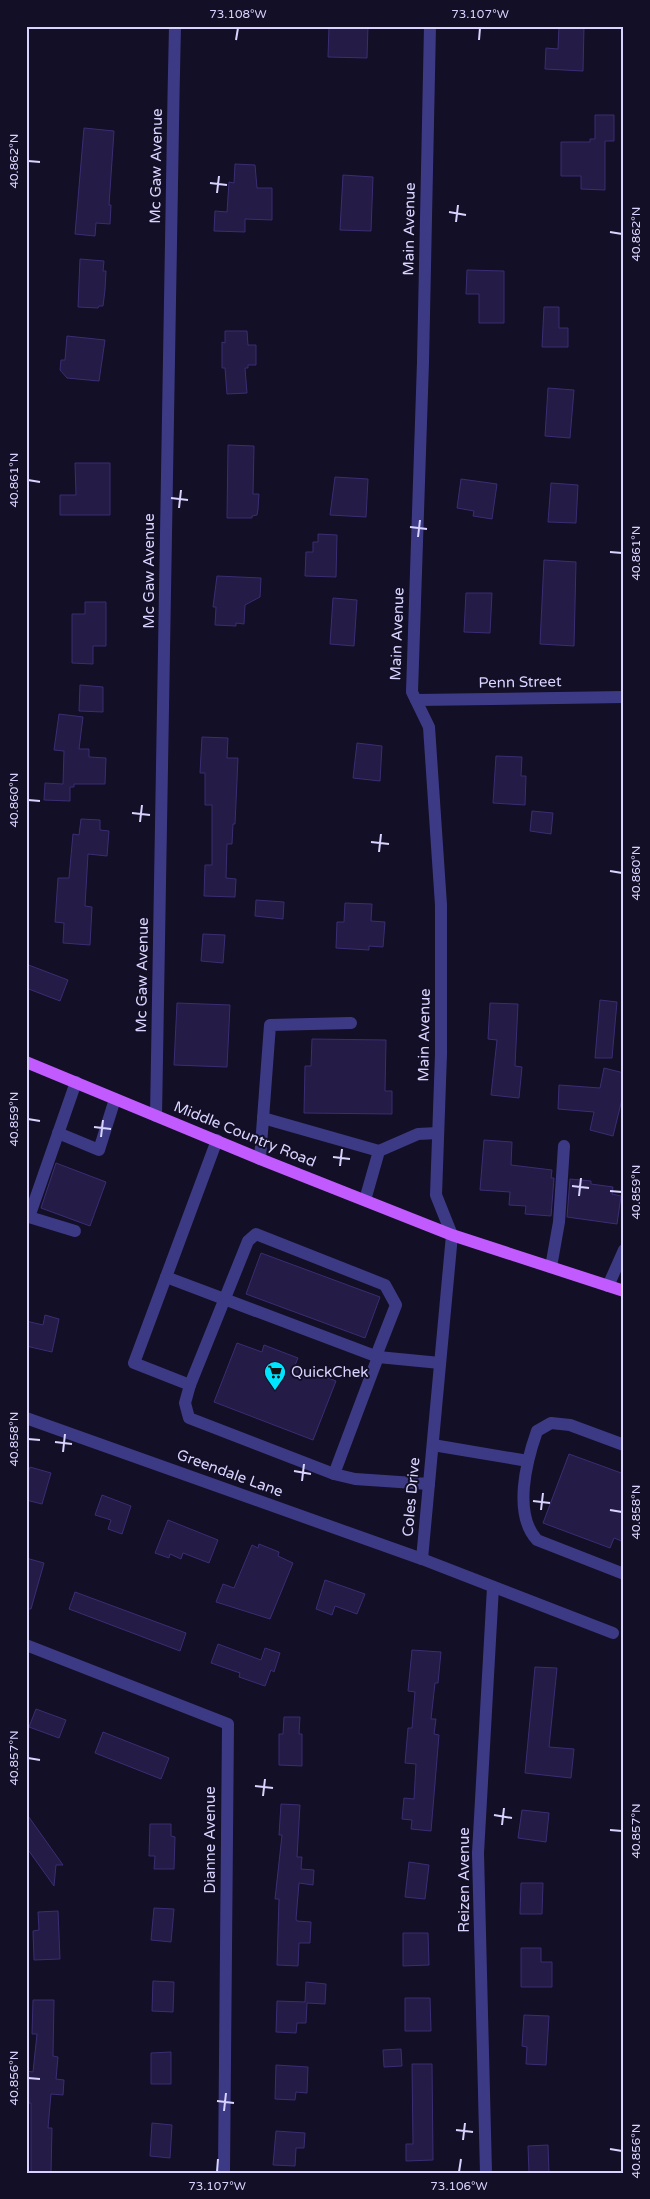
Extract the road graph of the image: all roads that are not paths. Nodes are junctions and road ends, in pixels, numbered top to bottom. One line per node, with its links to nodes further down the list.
1 (175, 26): 9 (street, Mc Gaw Avenue)
2 (430, 26): 4 (street, Main Avenue)
3 (624, 697): 4 (street, Penn Street)
4 (416, 700): 12 (street, Main Avenue)
5 (351, 1024): 10 (street)
6 (26, 1062): 7 (main road, Middle Country Road)
7 (76, 1082): 8 (main road, Middle Country Road); 11 (street)
8 (115, 1099): 9 (main road, Middle Country Road); 11 (street)
9 (156, 1116): 13 (main road, Middle Country Road)
10 (263, 1118): 15 (street); 16 (street)
11 (58, 1133): 18 (street)
12 (438, 1133): 15 (street); 19 (street, Main Avenue)
13 (217, 1140): 16 (main road, Middle Country Road); 22 (street)
14 (564, 1146): 21 (street)
15 (379, 1151): 17 (street)
16 (260, 1159): 17 (main road, Middle Country Road)
17 (365, 1200): 19 (main road, Middle Country Road)
18 (75, 1231)
19 (452, 1235): 21 (main road, Middle Country Road); 27 (street, Coles Drive)
20 (624, 1250): 23 (street)
21 (550, 1267): 23 (main road, Middle Country Road)
22 (166, 1277): 25 (street); 28 (street)
23 (608, 1286): 24 (main road, Middle Country Road)
24 (624, 1292)
25 (224, 1298): 26 (street); 26 (street); 28 (street)
26 (377, 1357): 27 (street); 33 (street)
27 (440, 1363): 30 (street, Coles Drive)
28 (190, 1384): 33 (street)
29 (26, 1418): 35 (street, Greendale Lane)
30 (433, 1445): 32 (street); 34 (street, Coles Drive)
31 (624, 1445): 32 (street)
32 (528, 1461): 36 (street)
33 (334, 1474): 34 (street)
34 (429, 1484): 35 (street, Coles Drive)
35 (422, 1559): 37 (street, Coles Drive)
36 (624, 1574)
37 (493, 1587): 38 (street, Coles Drive); 41 (street, Reizen Avenue)
38 (613, 1633)
39 (26, 1645): 40 (street, Dianne Avenue)
40 (224, 2173)
41 (486, 2173)

